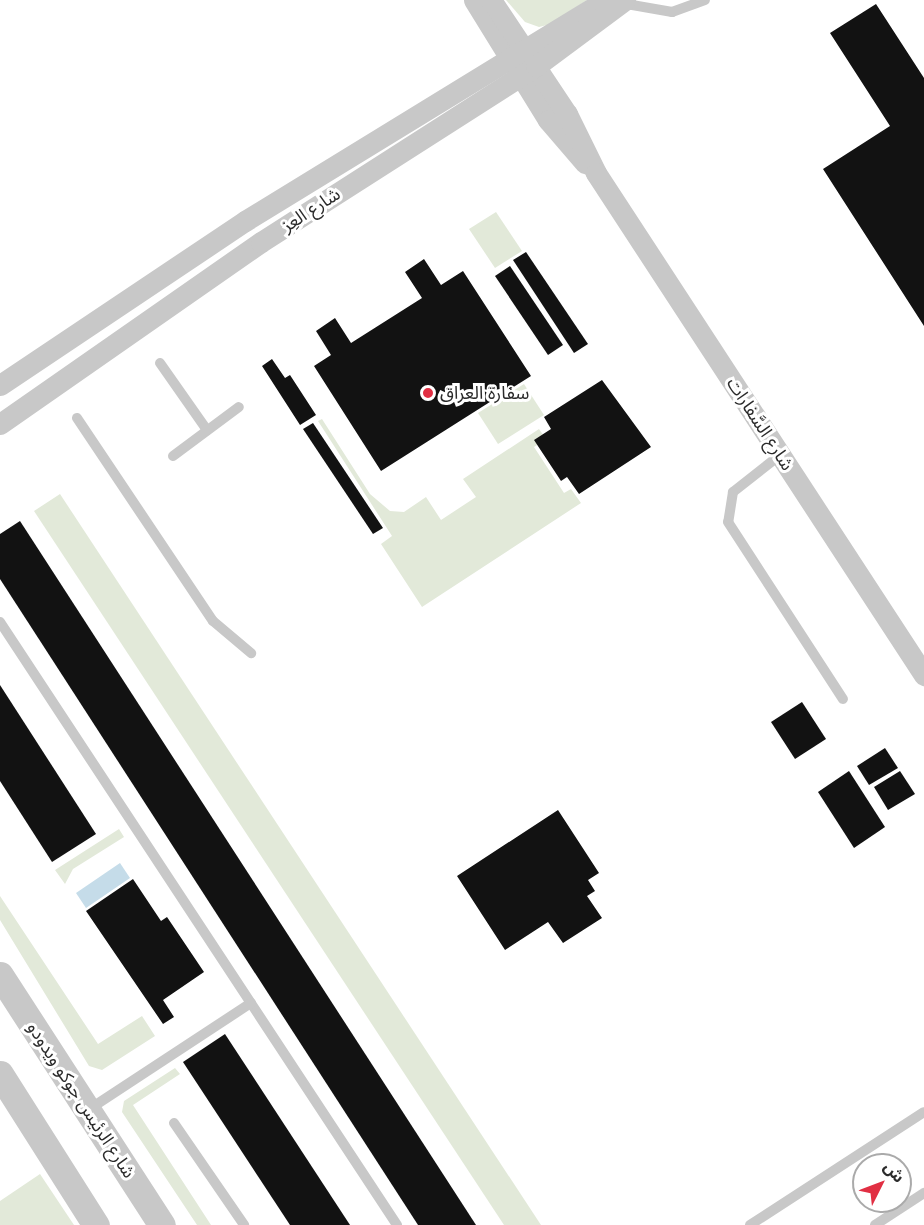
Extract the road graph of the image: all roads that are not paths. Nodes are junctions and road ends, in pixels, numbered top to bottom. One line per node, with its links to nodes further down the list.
1 (474, 0): 5 (street, شارع السَّفارات)
2 (491, 0): 5 (street, شارع السَّفارات)
3 (705, 0): 4 (lane)
4 (617, 1): 5 (street, شارع العِز); 6 (street, شارع العِز)
5 (515, 52): 6 (street, شارع السَّفارات); 8 (street, شارع العِز)
6 (528, 71): 11 (street, شارع العِز); 13 (street, شارع السَّفارات)
7 (160, 363): 12 (lane)
8 (0, 385)
9 (239, 407): 12 (lane)
10 (77, 418): 16 (lane)
11 (0, 424)
12 (207, 430): 14 (lane)
13 (780, 455): 17 (street, شارع السَّفارات); 18 (lane)
14 (173, 456)
15 (0, 622): 20 (lane)
16 (251, 653)
17 (924, 675)
18 (843, 699)
19 (0, 975): 22 (street, شارع الرئيس جوكو ويدودو)
20 (251, 1003): 22 (lane); 29 (lane)
21 (0, 1074): 26 (street)
22 (88, 1111): 27 (street, شارع الرئيس جوكو ويدودو)
23 (924, 1112): 30 (lane)
24 (174, 1123): 28 (lane)
25 (924, 1193): 31 (lane)
26 (96, 1225)
27 (162, 1225)
28 (244, 1225)
29 (397, 1225)
30 (750, 1225)
31 (875, 1225)

